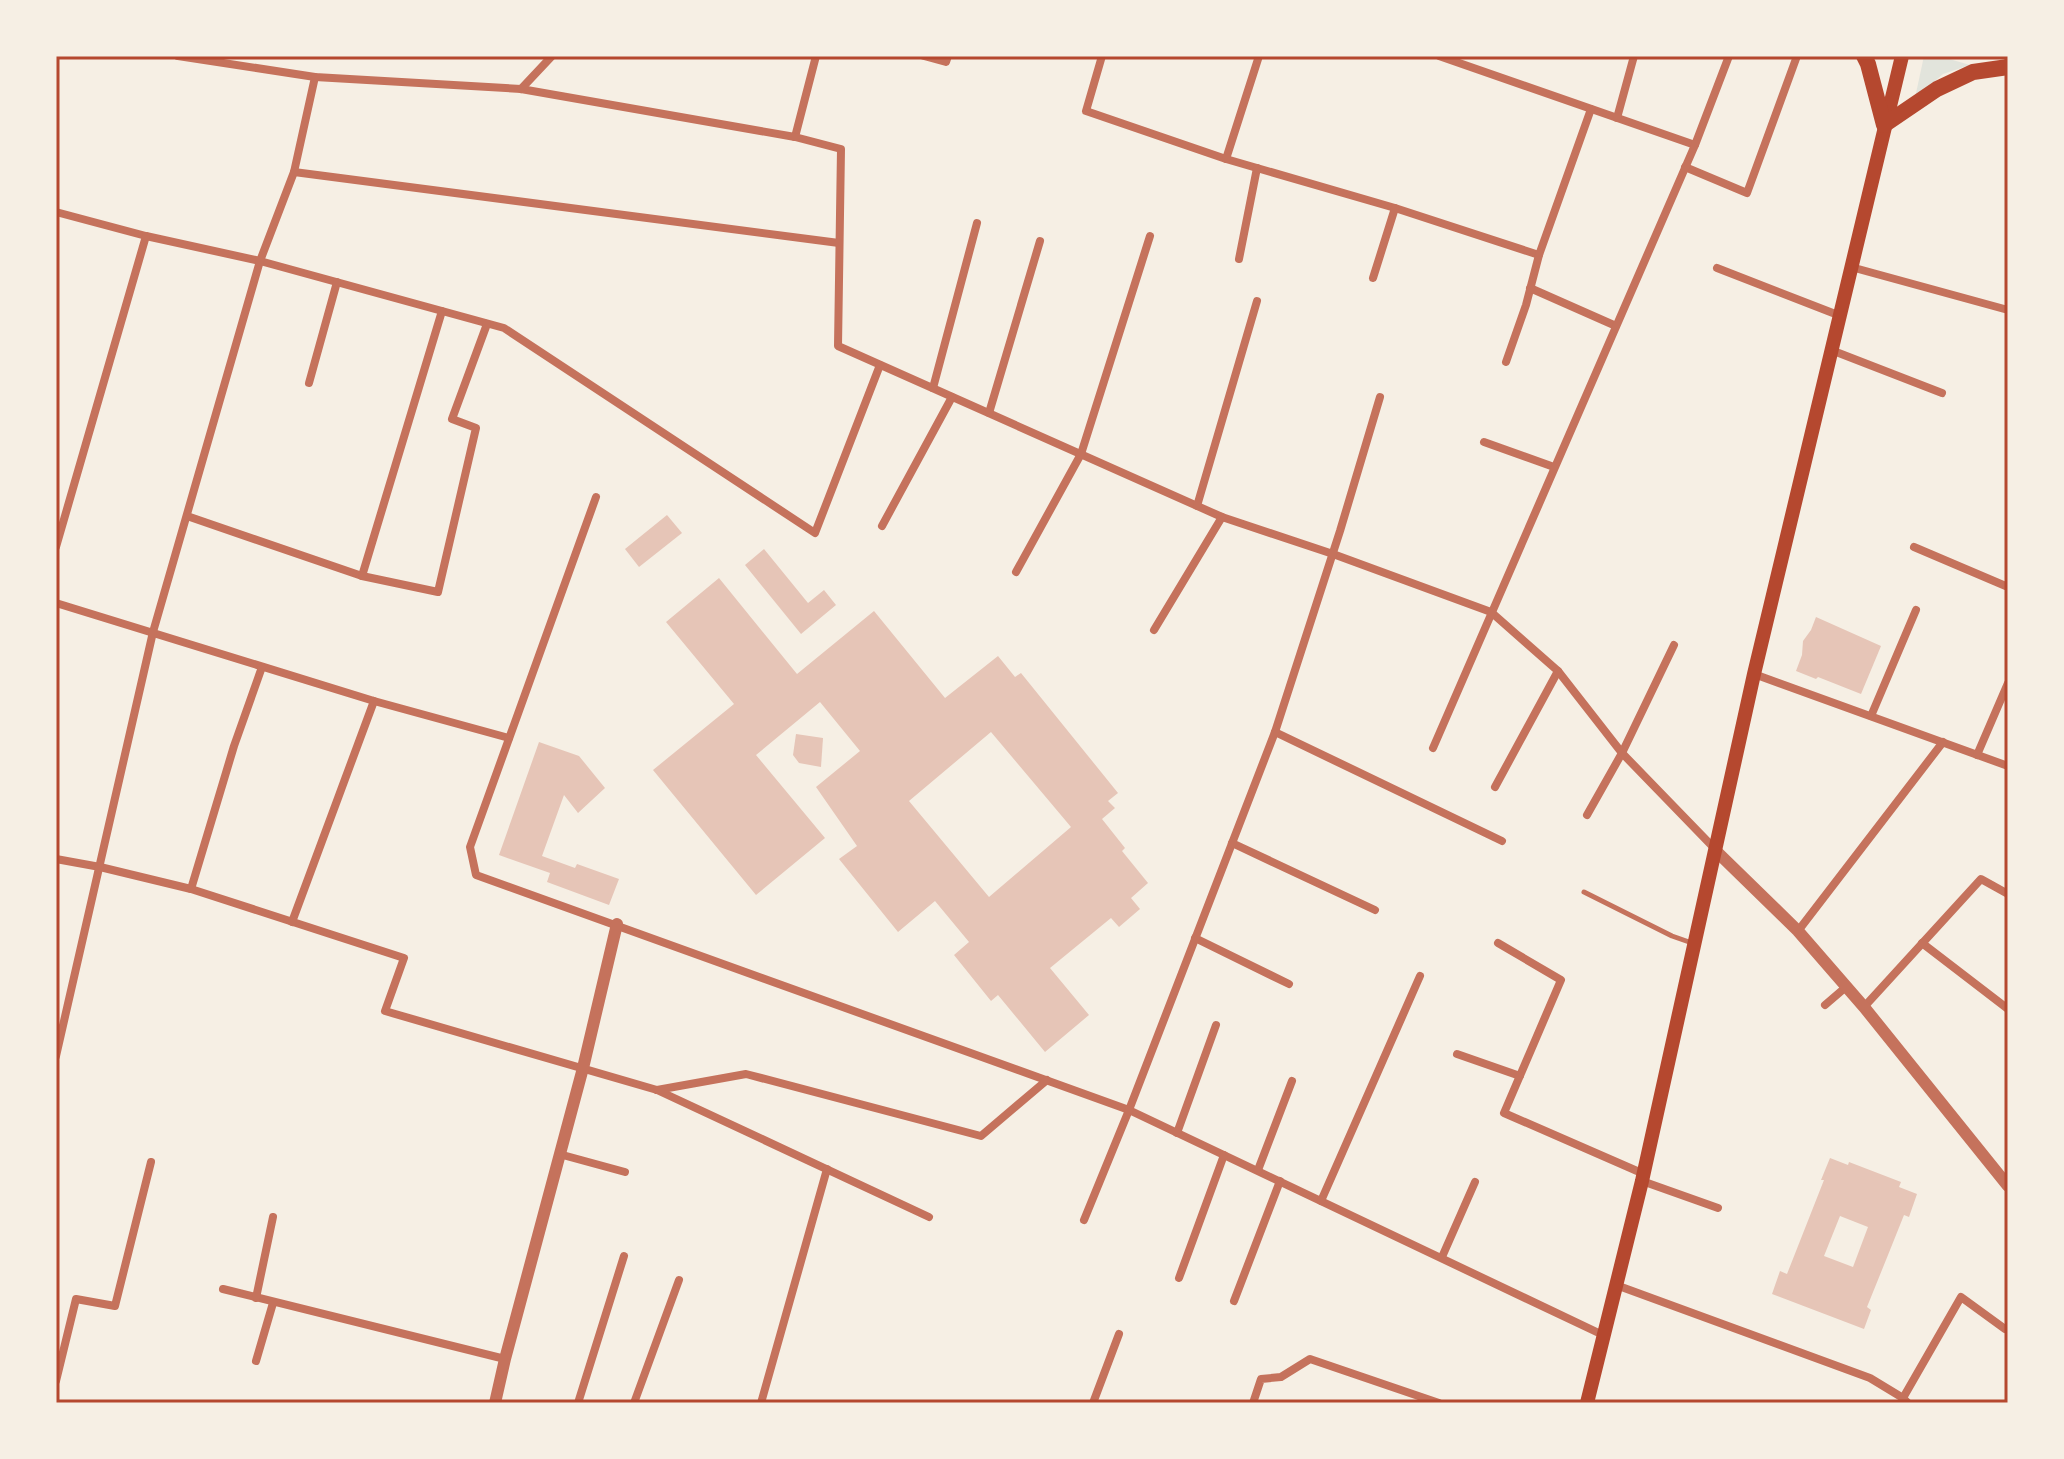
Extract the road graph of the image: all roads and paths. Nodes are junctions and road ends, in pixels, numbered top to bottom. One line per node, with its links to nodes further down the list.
1 (178, 56): 15 (street)
2 (552, 56): 16 (street)
3 (816, 56): 20 (street)
4 (924, 56): 5 (street)
5 (948, 56)
6 (1102, 56): 22 (street)
7 (1259, 56): 22 (street)
8 (1439, 56): 17 (street)
9 (1634, 56): 18 (street)
10 (1729, 56): 21 (street)
11 (1797, 56): 23 (street)
12 (1864, 56): 19 (main road)
13 (1902, 56): 19 (main road)
14 (2008, 67): 19 (main road)
15 (315, 77): 16 (street); 25 (street)
16 (521, 89): 20 (street)
17 (1591, 109): 18 (street); 33 (street)
18 (1617, 118): 21 (street)
19 (1884, 125): 36 (main road)
20 (795, 137): 32 (street)
21 (1695, 145): 23 (street)
22 (1226, 159): 24 (street)
23 (1685, 167): 46 (street)
24 (1257, 168): 26 (street); 34 (street)
25 (294, 172): 32 (street); 35 (street)
26 (1395, 208): 33 (street); 38 (street)
27 (56, 212): 29 (street)
28 (977, 223): 51 (street)
29 (146, 236): 35 (street); 64 (street)
30 (1150, 236): 57 (street)
31 (1040, 241): 55 (street)
32 (839, 243): 49 (street)
33 (1539, 255): 40 (street)
34 (1239, 259)
35 (260, 261): 39 (street); 61 (street)
36 (1850, 267): 42 (street); 44 (main road)
37 (1717, 268): 44 (street)
38 (1373, 278)
39 (337, 282): 43 (street); 50 (street)
40 (1530, 288): 46 (street); 48 (street)
41 (1257, 301): 60 (street)
42 (2008, 310)
43 (442, 311): 45 (street); 68 (street)
44 (1838, 315): 47 (main road)
45 (487, 324): 49 (street); 68 (street)
46 (1616, 326): 58 (street)
47 (1830, 350): 52 (street); 78 (main road)
48 (1506, 362)
49 (880, 365): 51 (street)
50 (309, 383)
51 (933, 388): 53 (street)
52 (1942, 393)
53 (952, 397): 55 (street); 63 (street)
54 (1380, 397): 66 (street)
55 (989, 413): 57 (street)
56 (1484, 442): 58 (street)
57 (1081, 454): 60 (street); 67 (street)
58 (1554, 467): 72 (street)
59 (596, 497): 83 (street)
60 (1197, 506): 62 (street)
61 (187, 516): 68 (street); 74 (street)
62 (1222, 517): 66 (street); 73 (street)
63 (882, 526)
64 (56, 547)
65 (1914, 547): 69 (street)
66 (1333, 554): 72 (street); 82 (street)
67 (1016, 572)
68 (362, 576)
69 (2008, 587)
70 (56, 603): 74 (street)
71 (1916, 610): 81 (street)
72 (1491, 612): 77 (street); 85 (street)
73 (1154, 630)
74 (153, 632): 76 (street); 95 (street)
75 (1674, 645): 86 (street)
76 (262, 667): 80 (street); 96 (street)
77 (1558, 671): 86 (street); 89 (street)
78 (1754, 674): 81 (street); 93 (main road)
79 (2008, 683): 87 (street)
80 (374, 701): 83 (street); 100 (street)
81 (1871, 716): 84 (street)
82 (1275, 732): 91 (street); 92 (street)
83 (509, 738): 101 (street)
84 (1943, 742): 87 (street); 102 (street)
85 (1433, 748)
86 (1622, 753): 90 (street); 93 (street)
87 (1977, 755): 88 (street)
88 (2008, 766)
89 (1495, 787)
90 (1587, 815)
91 (1502, 841)
92 (1232, 843): 99 (street); 103 (street)
93 (1715, 850): 102 (street); 106 (main road)
94 (56, 859): 95 (street)
95 (100, 867): 96 (street); 115 (street)
96 (191, 889): 100 (street)
97 (1584, 892): 106 (lane)
98 (2008, 894): 105 (street)
99 (1375, 910)
100 (292, 922): 116 (street)
101 (617, 924): 116 (street); 118 (street)
102 (1798, 931): 109 (street)
103 (1195, 938): 108 (street); 121 (street)
104 (1498, 943): 117 (street)
105 (1922, 943): 111 (street); 112 (street)
106 (1694, 944): 129 (main road)
107 (1420, 976): 133 (street)
108 (1289, 984)
109 (1846, 987): 110 (street); 111 (street)
110 (1825, 1005)
111 (1864, 1007): 132 (street)
112 (2008, 1009)
113 (1216, 1025): 122 (street)
114 (1457, 1054): 117 (street)
115 (56, 1056)
116 (583, 1068): 120 (street); 123 (street)
117 (1520, 1076): 129 (street)
118 (1047, 1080): 120 (street); 121 (street)
119 (1292, 1081): 127 (street)
120 (657, 1090): 126 (street)
121 (1129, 1110): 122 (street); 137 (street)
122 (1177, 1133): 124 (street)
123 (559, 1154): 128 (street); 150 (street)
124 (1224, 1155): 127 (street); 140 (street)
125 (151, 1162): 152 (street)
126 (827, 1169): 136 (street); 157 (street)
127 (1258, 1170): 130 (street)
128 (625, 1172)
129 (1643, 1178): 134 (street); 142 (main road)
130 (1280, 1181): 133 (street); 145 (street)
131 (1475, 1182): 139 (street)
132 (2008, 1186)
133 (1321, 1201): 139 (street)
134 (1718, 1208)
135 (273, 1217): 144 (street)
136 (929, 1217)
137 (1084, 1220)
138 (624, 1256): 155 (street)
139 (1442, 1257): 149 (street)
140 (1179, 1278)
141 (679, 1280): 156 (street)
142 (1616, 1285): 149 (main road); 153 (street)
143 (223, 1289): 144 (street)
144 (256, 1298): 146 (street)
145 (1234, 1301)
146 (273, 1303): 150 (street); 151 (street)
147 (2005, 1329): 153 (street)
148 (1119, 1334): 158 (street)
149 (1603, 1335): 161 (main road)
150 (505, 1359): 154 (street)
151 (256, 1361)
152 (56, 1381)
153 (1906, 1401)
154 (495, 1403)
155 (578, 1403)
156 (634, 1403)
157 (761, 1403)
158 (1093, 1403)
159 (1253, 1403): 160 (street)
160 (1439, 1403)
161 (1587, 1403)

